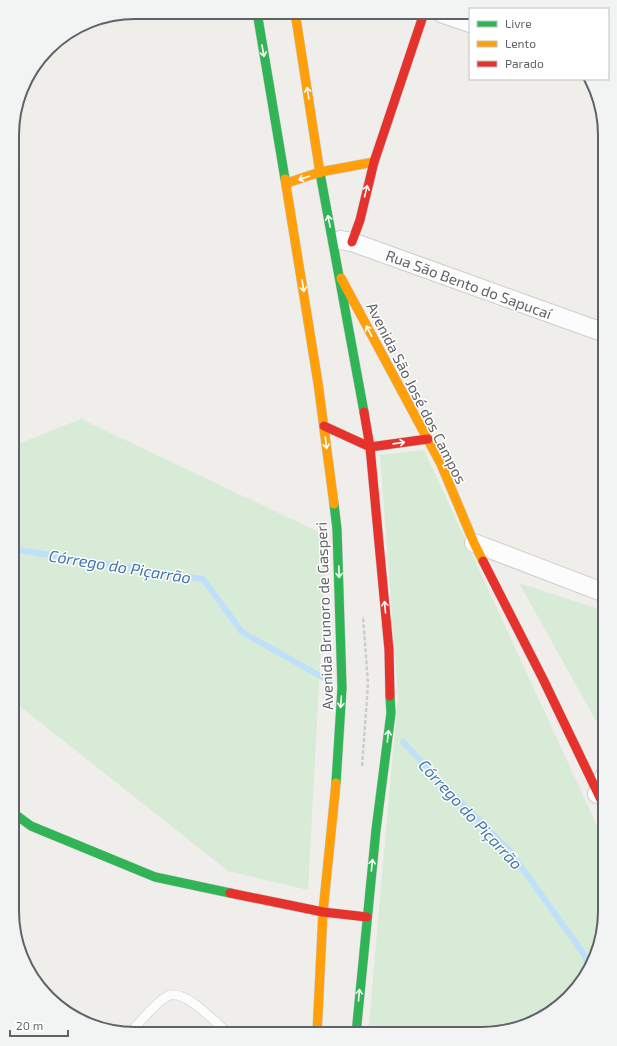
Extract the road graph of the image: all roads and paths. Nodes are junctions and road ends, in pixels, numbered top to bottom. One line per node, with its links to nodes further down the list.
1 (258, 19): 8 (main road, one-way to 8)
2 (296, 19): 7 (main road, Avenida São José dos Campos, one-way to 2)
3 (422, 19): 6 (main road)
4 (458, 19): 5 (street)
5 (469, 23)
6 (374, 162): 7 (main road); 10 (main road, one-way to 6)
7 (320, 172): 8 (main road, one-way to 8); 9 (main road, Avenida São José dos Campos, one-way to 7)
8 (287, 183): 13 (main road, Avenida Brunoro de Gasperi, one-way to 13)
9 (333, 239): 10 (street, Rua São Bento do Sapucaí); 11 (main road, Avenida São José dos Campos)
10 (352, 242): 12 (street, Rua São Bento do Sapucaí)
11 (339, 274): 14 (main road, Avenida São José dos Campos, one-way to 11); 15 (main road)
12 (598, 330)
13 (324, 426): 15 (main road); 20 (main road, Avenida Brunoro de Gasperi, one-way to 20)
14 (428, 439): 15 (main road, one-way to 14); 16 (main road, Avenida São José dos Campos)
15 (370, 447): 21 (main road, one-way to 15)
16 (474, 543): 17 (street); 18 (main road, Avenida São José dos Campos)
17 (598, 590)
18 (598, 795)
19 (19, 817): 20 (main road)
20 (323, 912): 21 (main road); 24 (main road, Avenida Brunoro de Gasperi)
21 (367, 917): 25 (main road, one-way to 21)
22 (136, 1027): 23 (lane)
23 (221, 1027)
24 (317, 1027)
25 (357, 1027)

